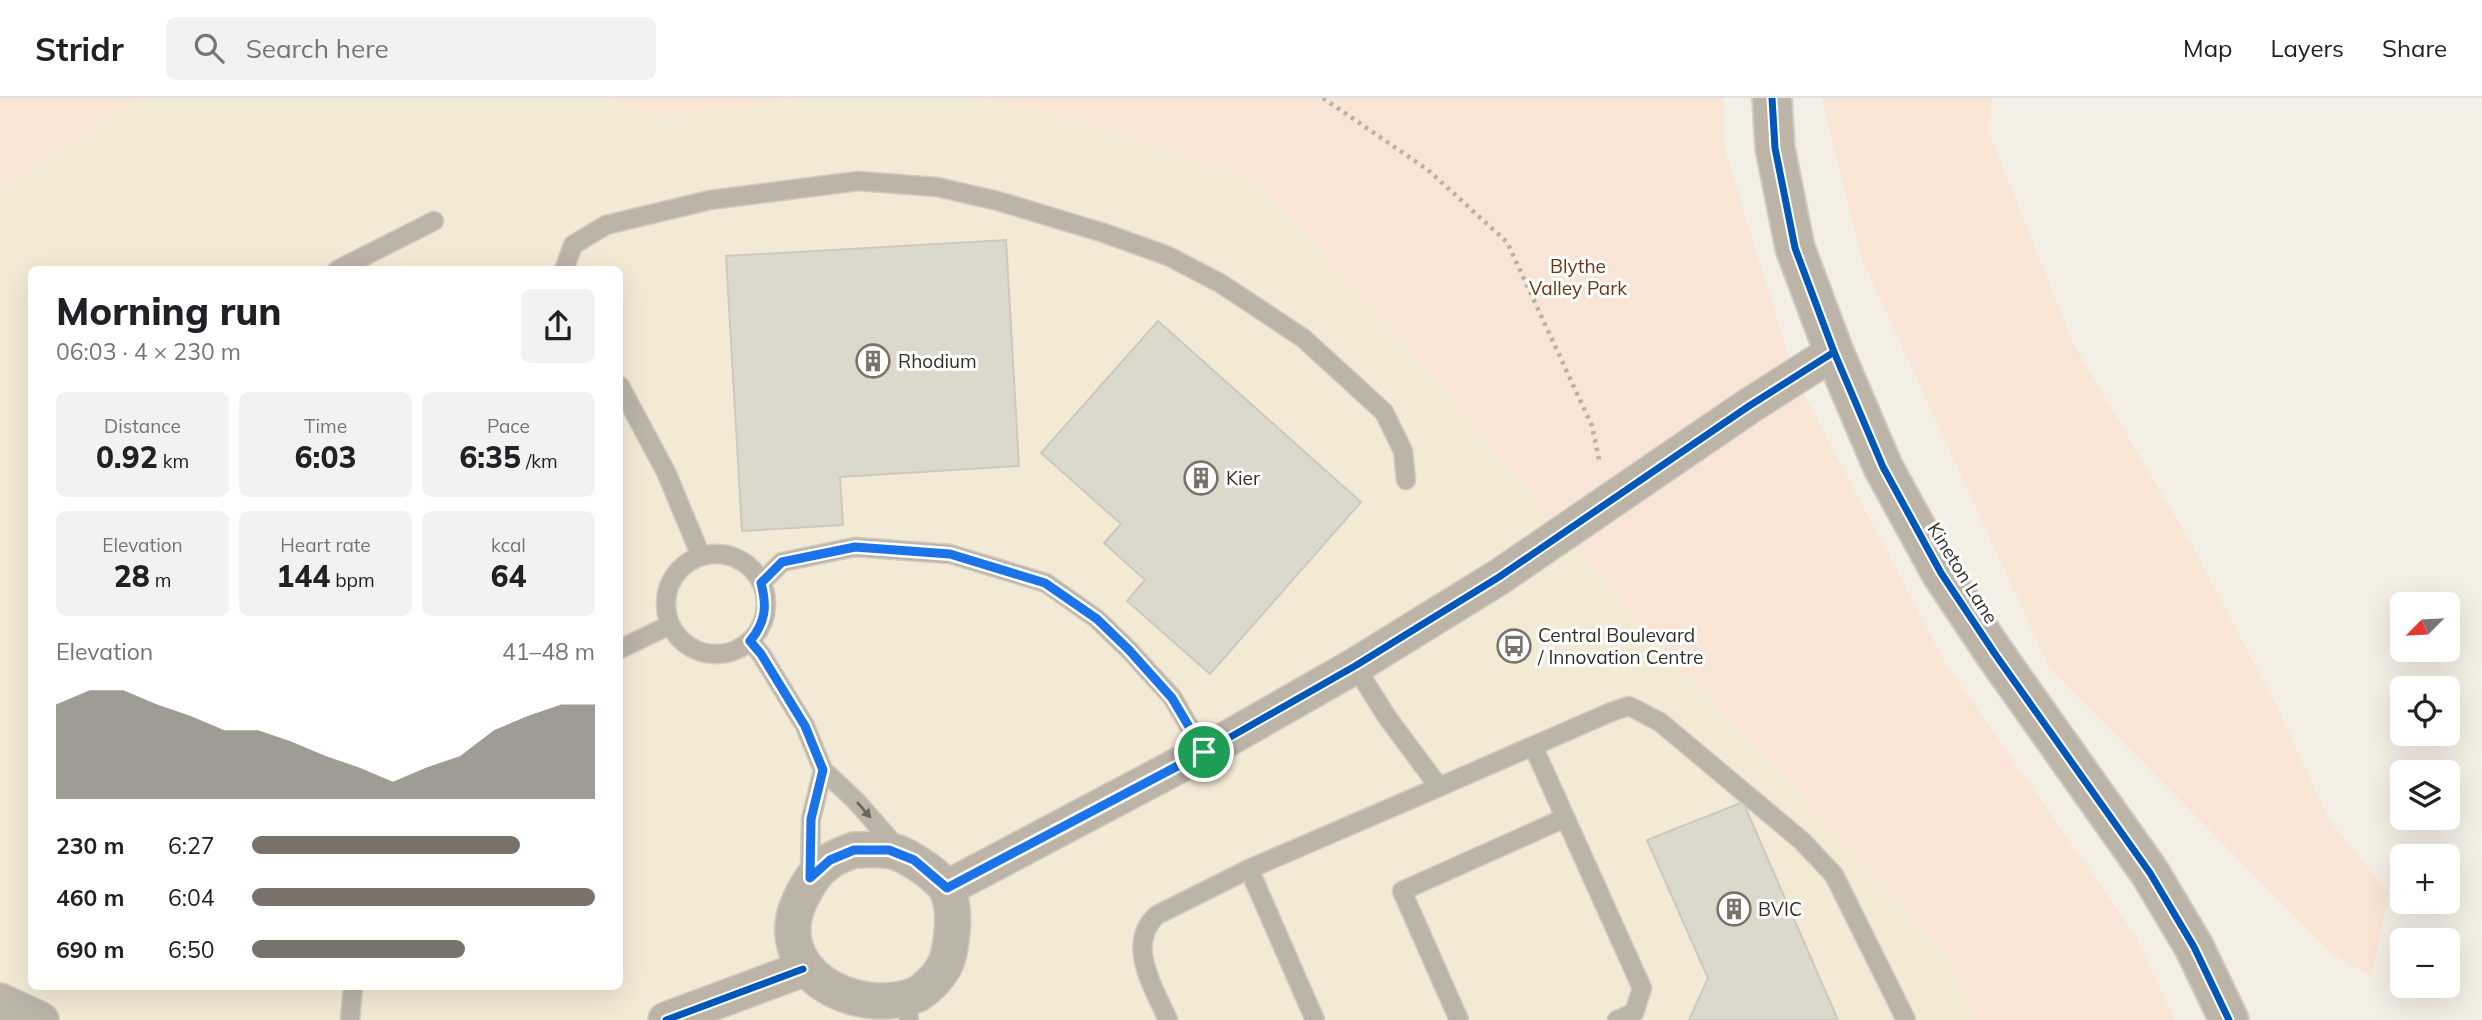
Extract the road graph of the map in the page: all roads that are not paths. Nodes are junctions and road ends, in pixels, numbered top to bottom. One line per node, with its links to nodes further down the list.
1 (1772, 98): 5 (street, Kineton Lane)
2 (433, 221): 3 (lane)
3 (345, 266)
4 (565, 266): 7 (lane)
5 (1834, 352): 13 (street); 35 (street, Kineton Lane)
6 (623, 391): 8 (lane)
7 (1406, 480)
8 (701, 555): 9 (lane); 10 (lane)
9 (761, 583): 11 (lane); 15 (lane)
10 (670, 625): 11 (lane); 12 (lane)
11 (750, 641): 16 (lane)
12 (623, 648)
13 (1355, 666): 15 (street); 17 (lane)
14 (1533, 746): 17 (lane); 18 (lane); 34 (lane)
15 (1204, 752): 22 (street)
16 (823, 770): 19 (lane, one-way to 19); 21 (lane)
17 (1439, 787): 20 (lane)
18 (1565, 818): 32 (lane); 33 (lane)
19 (902, 853): 21 (street); 22 (street)
20 (1249, 869): 30 (lane); 31 (lane)
21 (810, 878): 23 (street)
22 (947, 888): 26 (street)
23 (803, 969): 26 (street); 29 (street)
24 (353, 990): 28 (lane)
25 (0, 1001): 27 (street)
26 (908, 1011)
27 (41, 1020)
28 (350, 1020)
29 (666, 1020)
30 (1168, 1020)
31 (1315, 1020)
32 (1459, 1020)
33 (1617, 1020)
34 (1906, 1020)
35 (2229, 1020)

